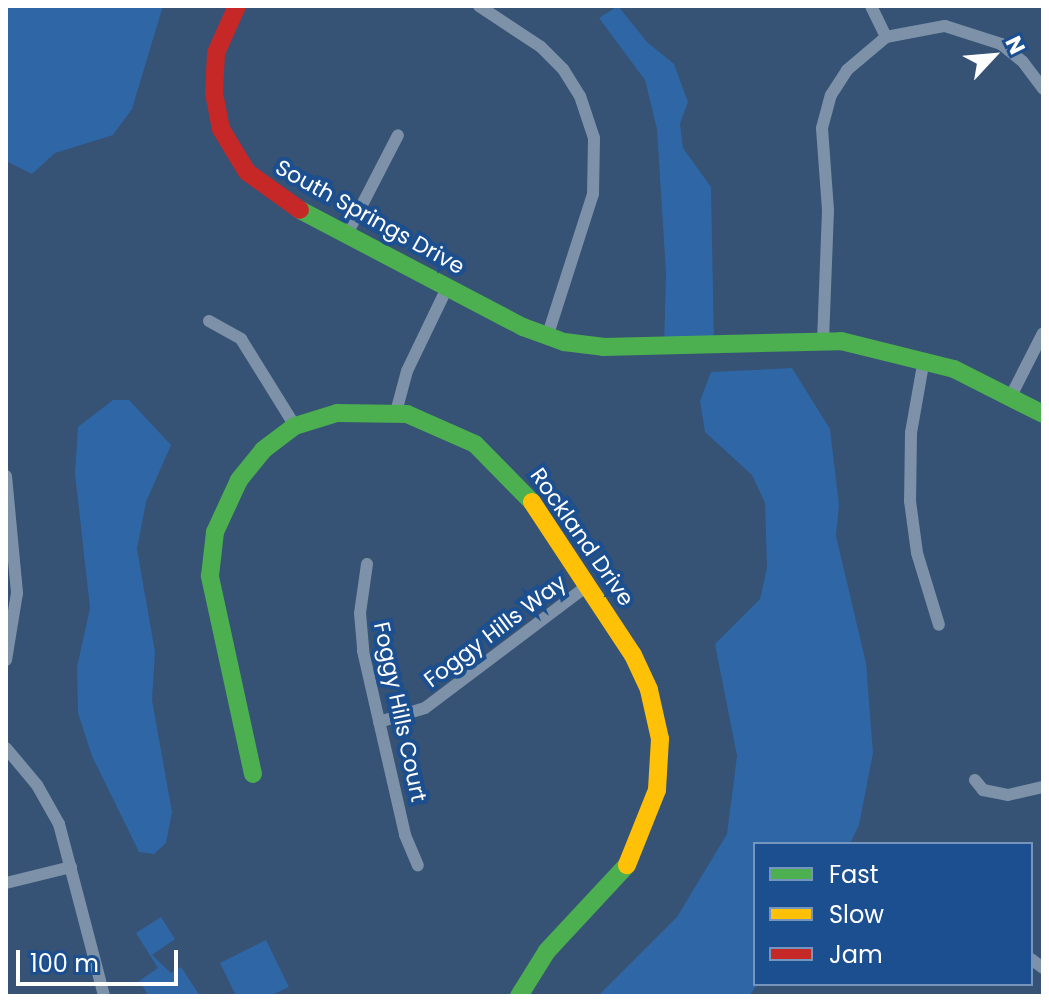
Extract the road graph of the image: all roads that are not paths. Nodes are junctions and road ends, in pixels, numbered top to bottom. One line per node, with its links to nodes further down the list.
1 (237, 6): 7 (street, South Springs Drive)
2 (479, 6): 11 (street)
3 (871, 6): 4 (street)
4 (886, 37): 5 (street); 12 (street)
5 (1043, 89)
6 (398, 135): 7 (street)
7 (347, 234): 8 (street, South Springs Drive)
8 (447, 288): 11 (street, South Springs Drive); 15 (street)
9 (209, 321): 17 (street)
10 (1043, 333): 14 (street)
11 (547, 337): 12 (street, South Springs Drive)
12 (823, 341): 13 (street, South Springs Drive)
13 (924, 359): 14 (street, South Springs Drive); 22 (street)
14 (1012, 394): 16 (street, South Springs Drive)
15 (396, 412): 17 (street, Rockland Drive); 21 (street, Rockland Drive)
16 (1043, 414)
17 (295, 426): 26 (street, Rockland Drive)
18 (6, 476): 19 (street)
19 (8, 522): 23 (street)
20 (367, 564): 24 (street, Foggy Hills Court)
21 (588, 585): 24 (street, Foggy Hills Way); 33 (street, Rockland Drive)
22 (939, 625)
23 (6, 660)
24 (379, 722): 29 (street, Foggy Hills Court)
25 (6, 748): 30 (street)
26 (253, 774)
27 (975, 780): 28 (street)
28 (1043, 787)
29 (418, 865)
30 (71, 867): 31 (street); 32 (street)
31 (6, 883)
32 (104, 996)
33 (519, 996)

